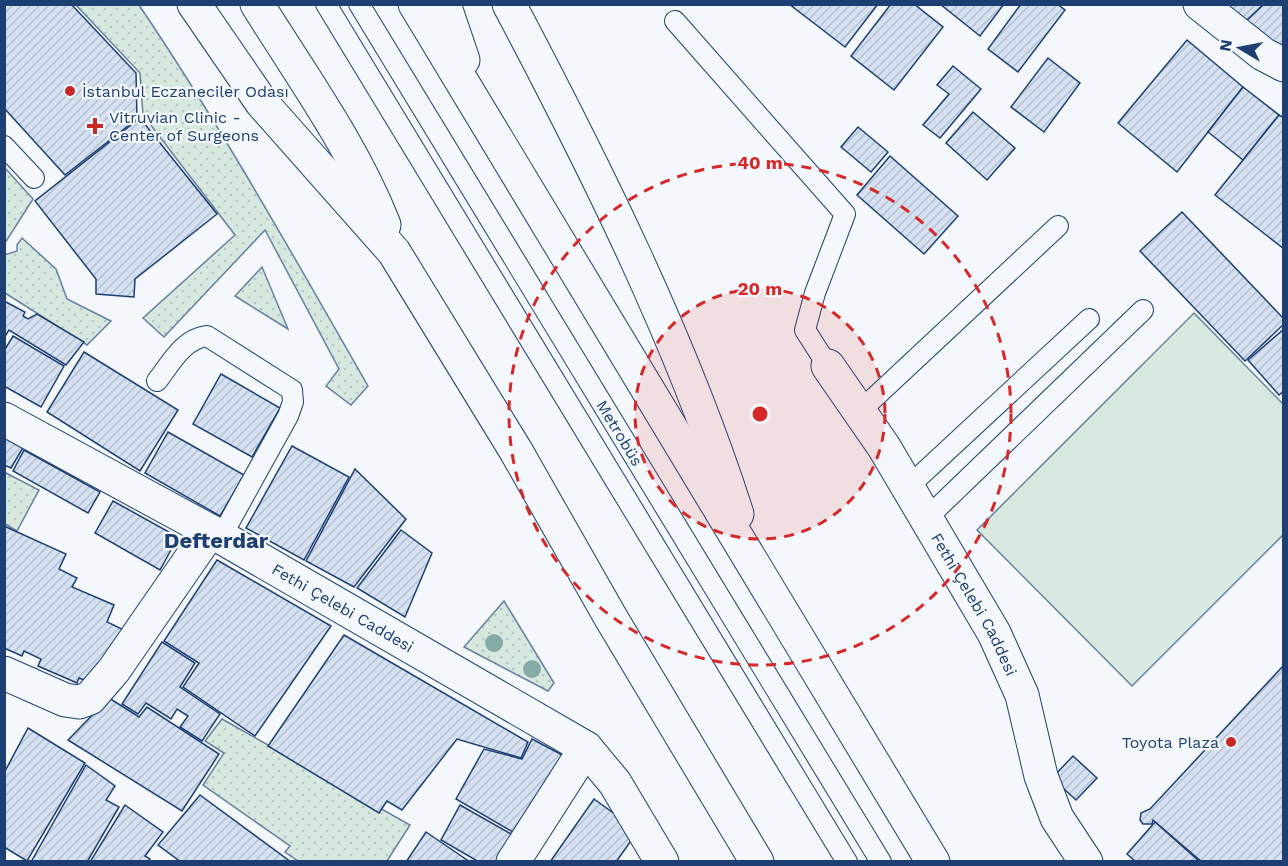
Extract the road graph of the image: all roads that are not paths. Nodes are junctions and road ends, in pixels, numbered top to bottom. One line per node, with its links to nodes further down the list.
1 (194, 4): 15 (main road)
2 (257, 4): 15 (main road)
3 (326, 4): 33 (lane, Metrobüs)
4 (359, 4): 34 (lane, Metrobüs)
5 (415, 4): 11 (main road)
6 (444, 4): 11 (main road)
7 (509, 4): 25 (main road)
8 (1200, 4): 10 (main road)
9 (675, 21): 18 (lane)
10 (1284, 65)
11 (478, 107): 25 (main road)
12 (4, 146): 13 (lane)
13 (34, 178)
14 (1059, 226): 20 (lane)
15 (394, 252): 28 (main road)
16 (1143, 310): 23 (lane)
17 (1089, 319): 22 (lane)
18 (828, 366): 20 (main road, Fethi Çelebi Caddesi)
19 (157, 381): 24 (lane)
20 (860, 412): 22 (main road, Fethi Çelebi Caddesi)
21 (4, 419): 24 (main road, Fethi Çelebi Caddesi)
22 (908, 487): 23 (main road, Fethi Çelebi Caddesi)
23 (927, 518): 36 (main road, Fethi Çelebi Caddesi)
24 (215, 534): 26 (main road); 27 (main road, Fethi Çelebi Caddesi)
25 (753, 564): 35 (main road)
26 (4, 673)
27 (586, 748): 29 (main road); 30 (main road)
28 (715, 791): 31 (main road); 32 (main road)
29 (513, 861)
30 (662, 861)
31 (733, 861)
32 (757, 861)
33 (848, 861)
34 (881, 861)
35 (933, 861)
36 (1086, 861)

